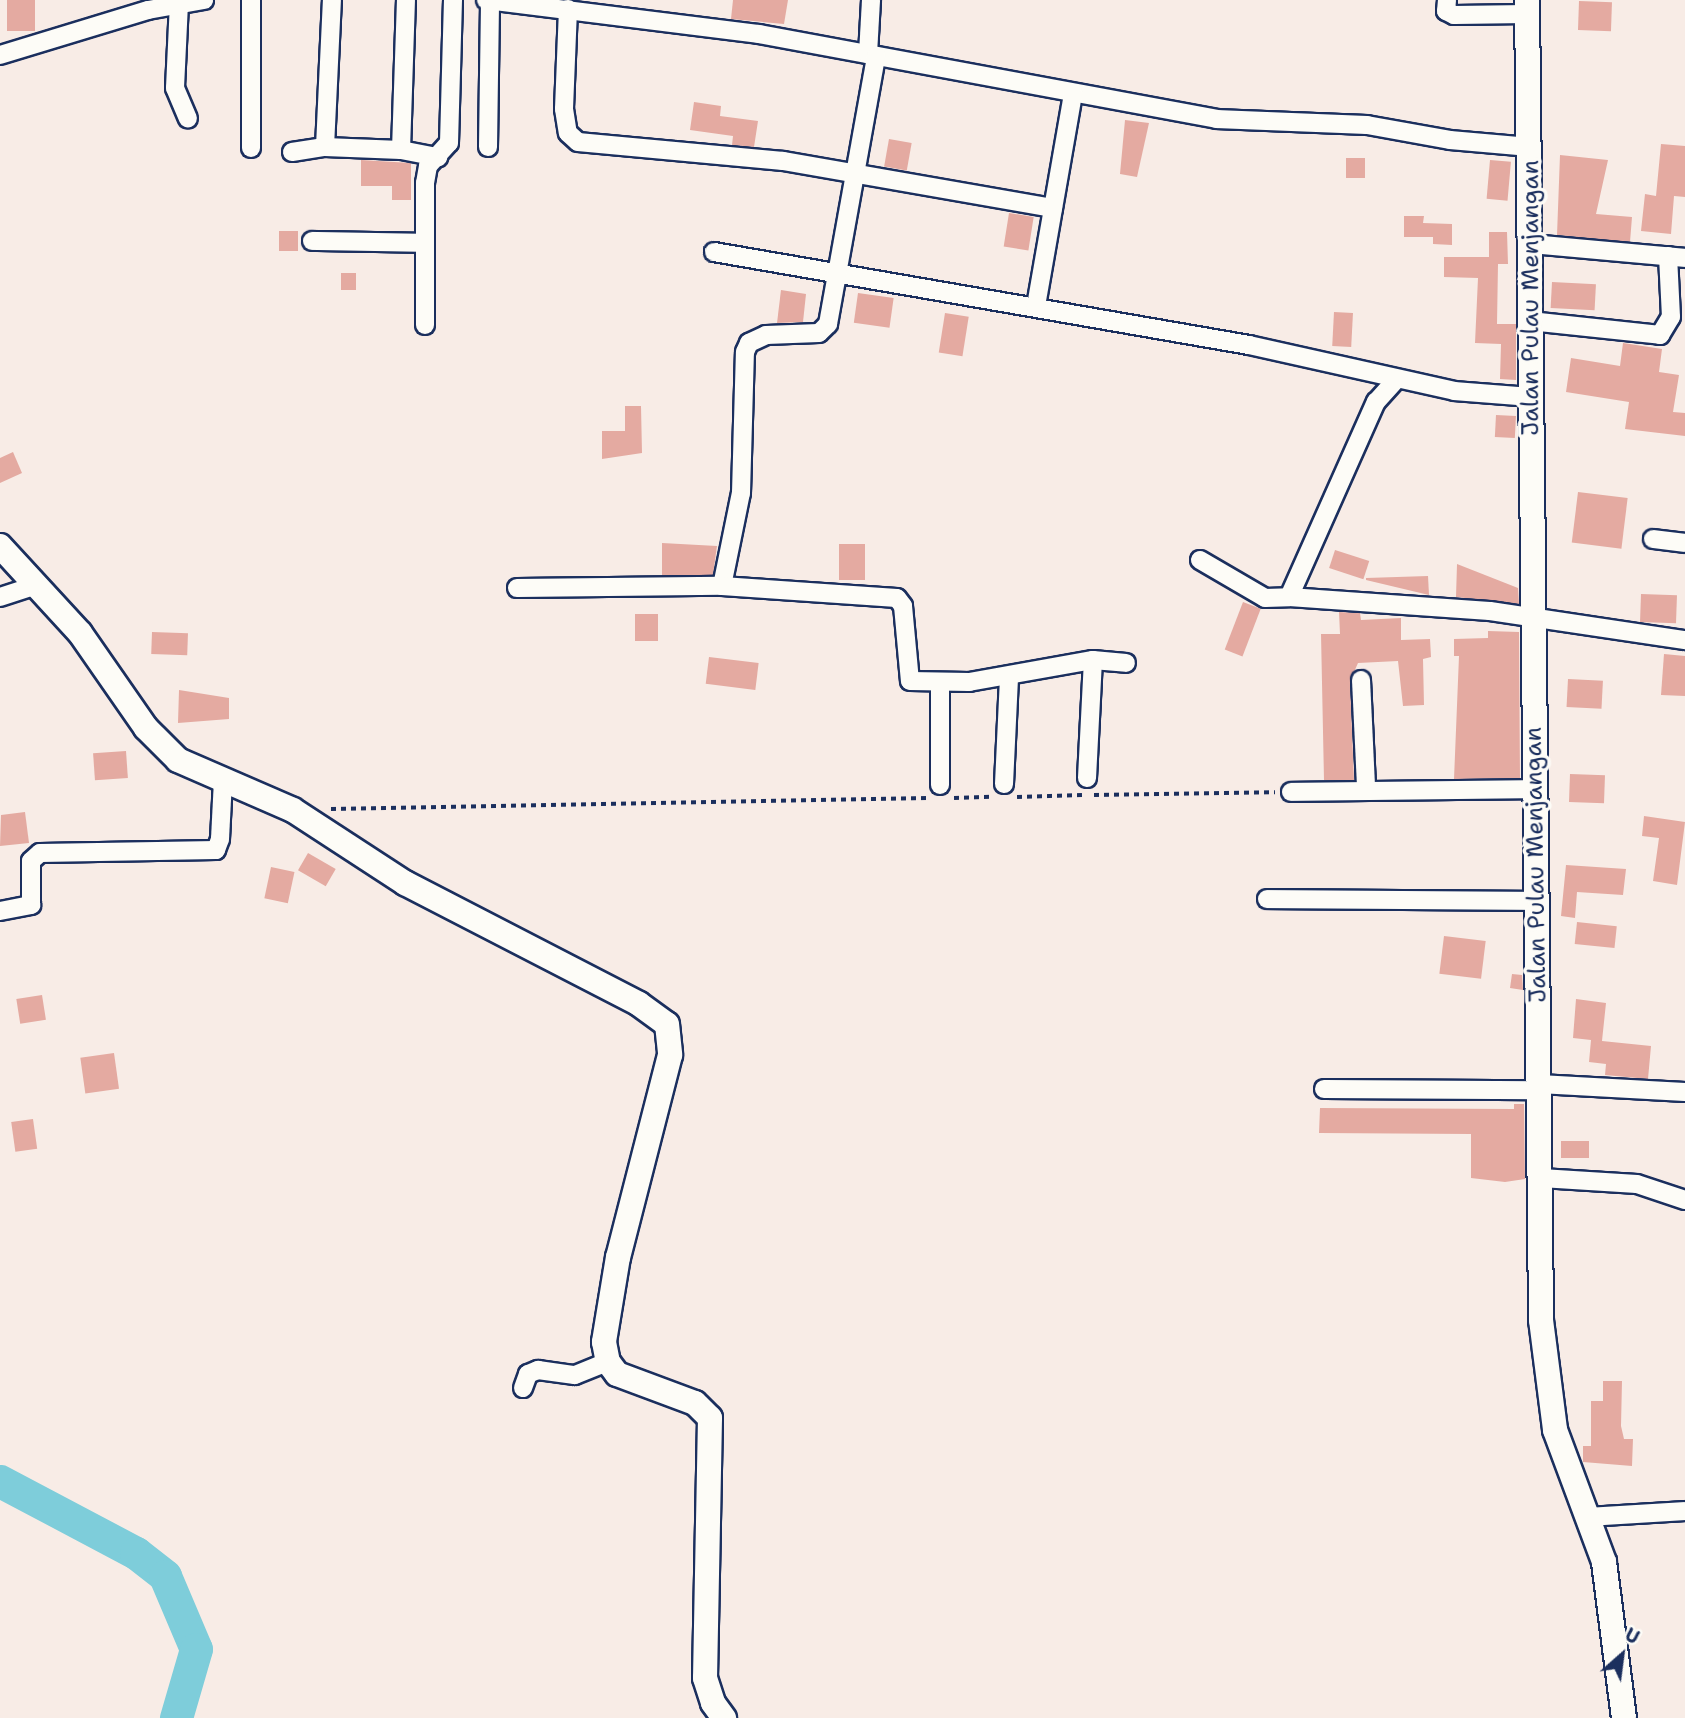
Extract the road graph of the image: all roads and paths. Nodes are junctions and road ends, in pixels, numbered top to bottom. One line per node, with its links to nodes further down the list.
1 (204, 0): 9 (street)
2 (251, 0): 21 (street)
3 (332, 0): 18 (street)
4 (406, 0): 22 (street)
5 (453, 0): 24 (street)
6 (488, 0): 13 (street); 19 (street)
7 (871, 0): 15 (street)
8 (1447, 0): 10 (street)
9 (179, 3): 11 (street); 17 (street)
10 (1527, 7): 20 (street, Jalan Pulau Menjangan)
11 (125, 8): 14 (street)
12 (624, 8): 13 (street); 15 (street)
13 (568, 9): 25 (street)
14 (0, 55)
15 (872, 55): 16 (street); 25 (street)
16 (1073, 93): 20 (street); 26 (street)
17 (188, 118)
18 (325, 147): 22 (street); 23 (street)
19 (488, 147)
20 (1530, 147): 29 (street, Jalan Pulau Menjangan)
21 (251, 148)
22 (401, 150): 24 (street)
23 (292, 152)
24 (438, 157): 28 (street)
25 (855, 175): 26 (street); 32 (street)
26 (1053, 208): 33 (street)
27 (312, 241): 28 (street)
28 (424, 243): 35 (street)
29 (1532, 244): 31 (street); 34 (street, Jalan Pulau Menjangan)
30 (714, 252): 32 (street)
31 (1677, 257): 34 (street)
32 (839, 273): 33 (street); 43 (street)
33 (1036, 306): 36 (street)
34 (1531, 321): 37 (street, Jalan Pulau Menjangan)
35 (425, 325)
36 (1396, 380): 37 (street); 46 (street)
37 (1531, 397): 47 (street, Jalan Pulau Menjangan)
38 (1653, 539): 39 (street)
39 (1685, 543)
40 (0, 546): 42 (street)
41 (1200, 560): 46 (street)
42 (36, 585): 45 (street); 55 (street)
43 (722, 586): 44 (street); 53 (street)
44 (517, 588)
45 (0, 597)
46 (1289, 597): 47 (street)
47 (1533, 617): 48 (street); 57 (street, Jalan Pulau Menjangan)
48 (1685, 640)
49 (1093, 660): 50 (street); 51 (street); 54 (street)
50 (1126, 663)
51 (1009, 676): 53 (street); 59 (street)
52 (1361, 680): 56 (street)
53 (940, 682): 60 (street)
54 (1087, 778)
55 (223, 779): 61 (street); 64 (street)
56 (1366, 788): 57 (street); 58 (street)
57 (1536, 789): 63 (street, Jalan Pulau Menjangan)
58 (1291, 792): 59 (path)
59 (1006, 793): 60 (path)
60 (939, 794): 61 (path)
61 (293, 810): 70 (street)
62 (1267, 899): 63 (street)
63 (1538, 901): 65 (street, Jalan Pulau Menjangan)
64 (0, 911)
65 (1539, 1087): 66 (street); 67 (street); 68 (street, Jalan Pulau Menjangan)
66 (1324, 1089)
67 (1685, 1092)
68 (1541, 1178): 69 (street); 73 (street, Jalan Pulau Menjangan)
69 (1685, 1200)
70 (608, 1362): 71 (street); 74 (street)
71 (523, 1388)
72 (1685, 1511): 73 (street)
73 (1588, 1517): 75 (street, Jalan Pulau Menjangan)
74 (724, 1718)
75 (1624, 1718)

